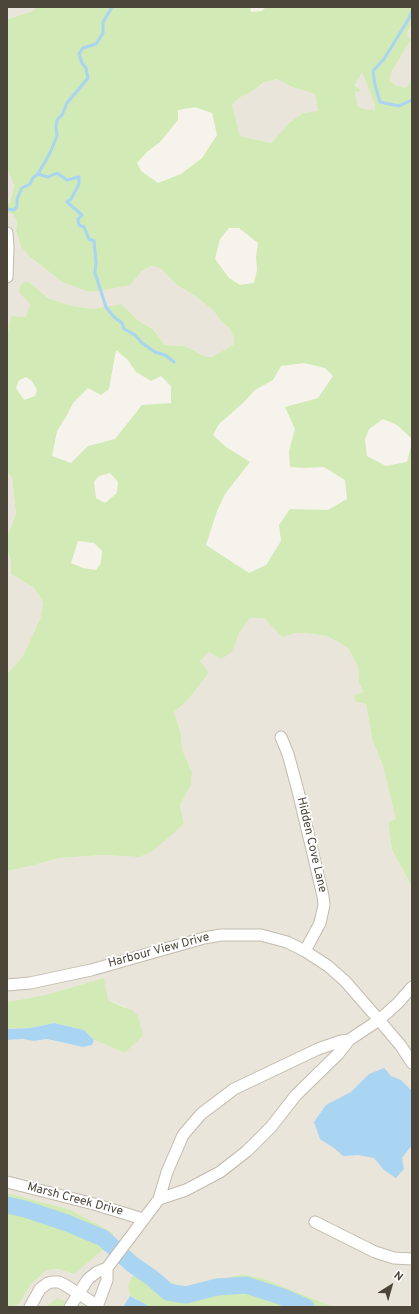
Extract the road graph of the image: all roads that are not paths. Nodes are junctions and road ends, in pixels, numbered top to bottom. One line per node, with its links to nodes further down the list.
1 (7, 233): 2 (street)
2 (7, 277)
3 (281, 737): 4 (street, Hidden Cove Lane)
4 (305, 951): 5 (street, Harbour View Drive); 7 (street, Harbour View Drive)
5 (7, 985)
6 (412, 987): 7 (street)
7 (379, 1020): 8 (street); 9 (street, Harbour View Drive)
8 (349, 1040): 11 (street); 11 (street)
9 (412, 1063)
10 (7, 1182): 12 (street, Marsh Creek Drive)
11 (159, 1199): 12 (street)
12 (144, 1219): 15 (street)
13 (315, 1222): 14 (street)
14 (412, 1259)
15 (109, 1265): 16 (street); 17 (street)
16 (78, 1294): 17 (street); 18 (street); 19 (street)
17 (98, 1306)
18 (30, 1307)
19 (70, 1307)

